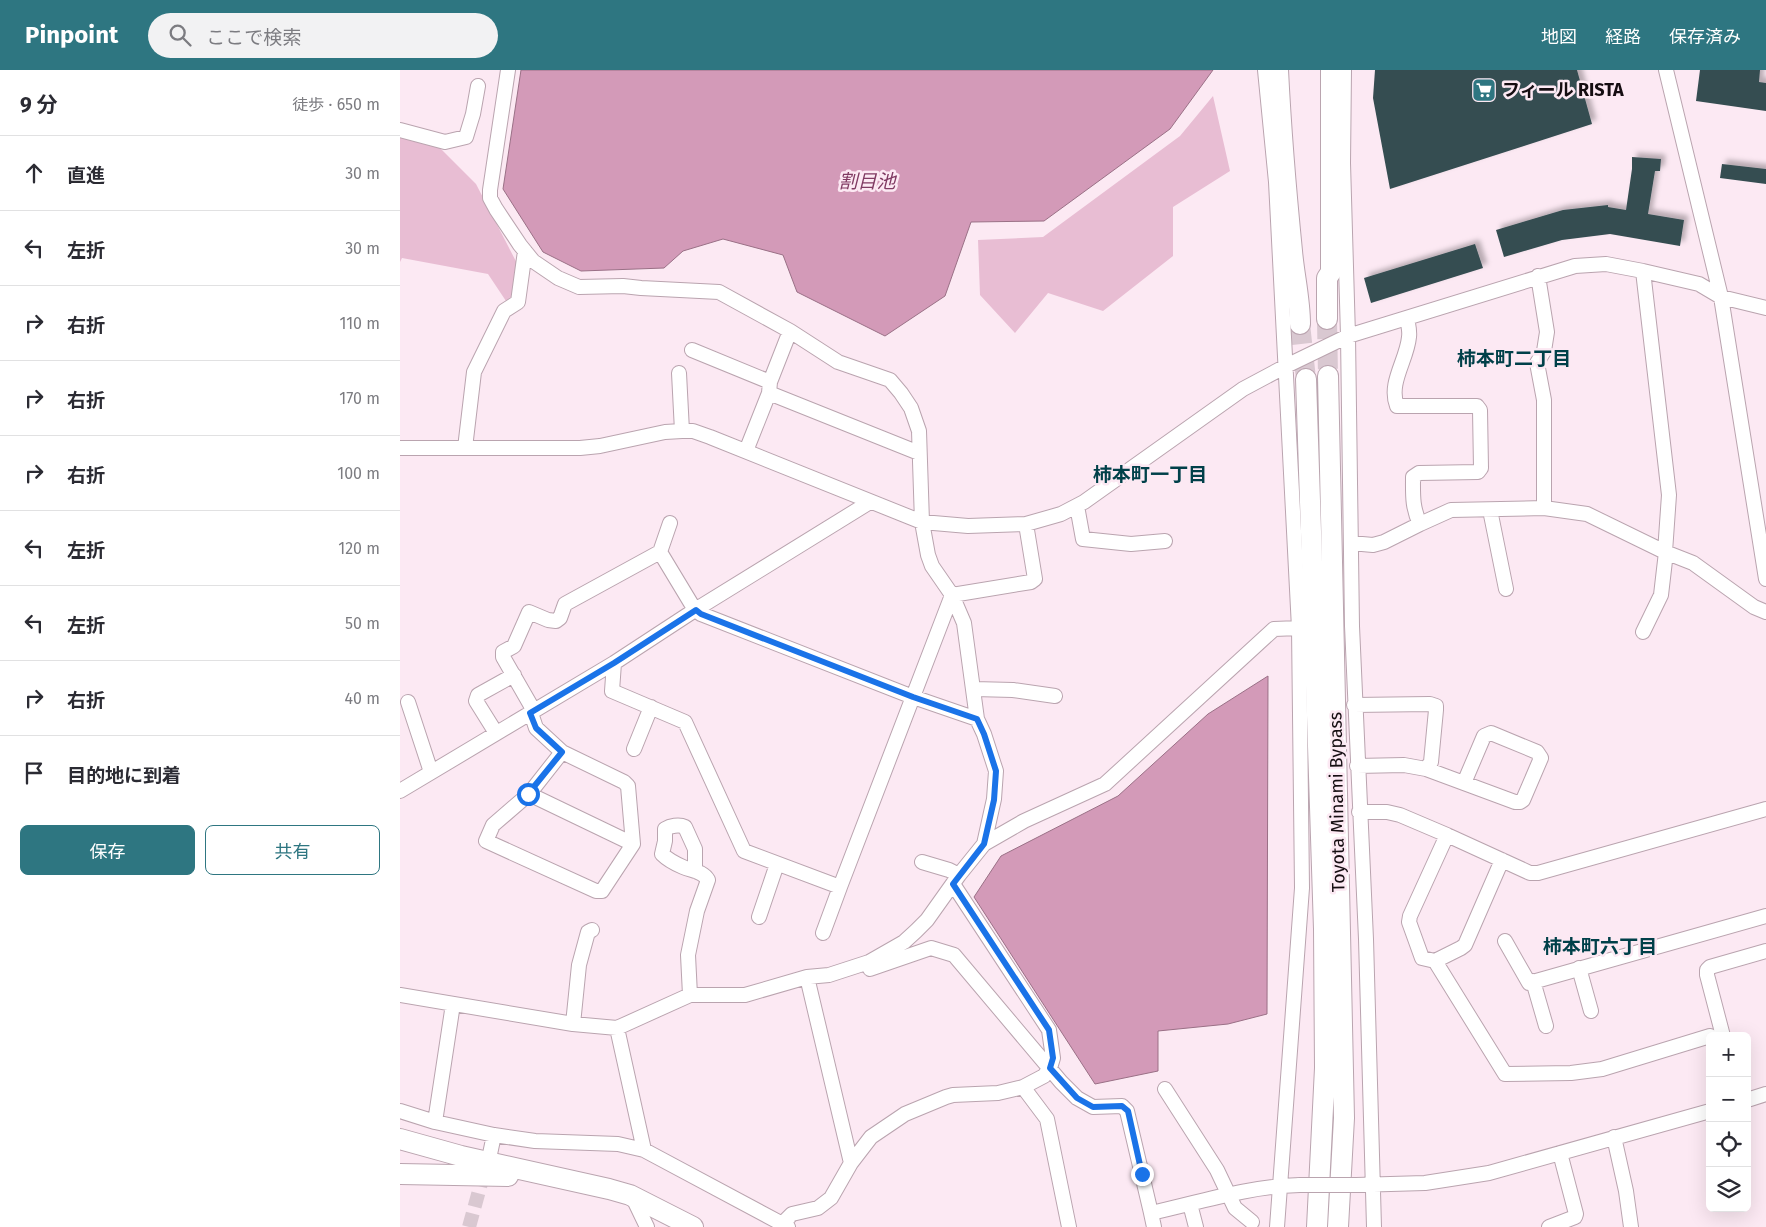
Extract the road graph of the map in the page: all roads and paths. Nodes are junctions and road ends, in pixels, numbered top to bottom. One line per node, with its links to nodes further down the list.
1 (508, 70): 9 (street)
2 (1265, 70): 20 (street)
3 (1278, 70): 14 (highway)
4 (1331, 70): 16 (highway)
5 (1344, 70): 18 (street)
6 (1666, 70): 12 (street)
7 (478, 86): 8 (street)
8 (400, 130)
9 (525, 251): 17 (street); 27 (street)
10 (1643, 271): 11 (street); 12 (street); 41 (street)
11 (1538, 276): 15 (street); 32 (street)
12 (1721, 297): 13 (street); 42 (street)
13 (1766, 308)
14 (1300, 318)
15 (1407, 318): 18 (street); 37 (street)
16 (1327, 319)
17 (790, 331): 24 (street); 29 (street)
18 (1348, 336): 20 (street); 39 (street)
19 (692, 350): 24 (street)
20 (1286, 366): 31 (street); 47 (street)
21 (679, 373): 25 (street)
22 (1328, 376): 107 (highway, Toyota Minami Bypass)
23 (1306, 379): 100 (highway, Toyota Minami Bypass)
24 (769, 387): 28 (street); 29 (street)
25 (682, 431): 27 (street); 28 (street)
26 (400, 448): 27 (street)
27 (465, 448)
28 (746, 451): 30 (street)
29 (919, 453): 34 (street)
30 (870, 502): 34 (street); 45 (street)
31 (1077, 506): 36 (street); 38 (street)
32 (1544, 508): 33 (street); 41 (street)
33 (1490, 510): 37 (street); 43 (street)
34 (922, 522): 36 (street); 44 (street)
35 (670, 523): 40 (street)
36 (1026, 524): 44 (street)
37 (1420, 524): 39 (street)
38 (1165, 541)
39 (1351, 543): 55 (street)
40 (660, 552): 45 (street); 50 (street)
41 (1666, 552): 46 (street); 48 (street)
42 (1766, 580)
43 (1506, 589)
44 (952, 595): 51 (street); 53 (street)
45 (696, 610): 49 (street); 53 (street)
46 (1766, 612)
47 (1299, 628): 72 (street); 119 (street)
48 (1643, 632)
49 (614, 663): 56 (street); 57 (street)
50 (514, 675): 57 (street); 59 (street)
51 (974, 689): 52 (street); 58 (street)
52 (1056, 696)
53 (913, 697): 58 (street); 78 (street)
54 (408, 702): 64 (street)
55 (1354, 705): 62 (street); 63 (street)
56 (651, 707): 60 (street); 75 (street)
57 (532, 712): 59 (street); 61 (street)
58 (977, 719): 72 (street)
59 (496, 733): 64 (street)
60 (634, 749)
61 (562, 752): 67 (street); 71 (street)
62 (1357, 766): 63 (street); 69 (street)
63 (1426, 769): 65 (street)
64 (430, 772): 66 (street)
65 (1464, 783): 65 (street)
66 (400, 791)
67 (528, 794): 71 (street); 71 (street)
68 (1766, 809): 73 (street)
69 (1359, 812): 70 (street); 118 (street)
70 (1447, 834): 73 (street); 85 (street)
71 (633, 844)
72 (984, 844): 77 (street)
73 (1502, 860): 85 (street)
74 (922, 862): 77 (street)
75 (777, 864): 78 (street); 80 (street)
76 (696, 871): 91 (street)
77 (956, 879): 87 (street); 99 (street)
78 (840, 887): 82 (street)
79 (1766, 916): 86 (street)
80 (759, 917)
81 (592, 930): 94 (street)
82 (823, 933)
83 (1505, 941): 89 (street)
84 (1766, 951): 97 (street)
85 (1435, 961): 98 (street)
86 (1579, 968): 89 (street); 93 (street)
87 (842, 971): 88 (street); 99 (street)
88 (807, 977): 91 (street); 115 (street)
89 (1534, 981): 95 (street)
90 (400, 995): 92 (street)
91 (690, 995): 96 (street)
92 (452, 1004): 94 (street); 108 (street)
93 (1591, 1011)
94 (573, 1024): 96 (street)
95 (1546, 1026)
96 (618, 1028): 112 (street)
97 (1716, 1032)
98 (1706, 1038)
99 (1050, 1068): 101 (street); 123 (street)
100 (1324, 1068): 131 (highway); 132 (highway, Toyota Minami Bypass)
101 (1023, 1087): 115 (street); 128 (street)
102 (1165, 1089): 120 (street)
103 (1766, 1094): 104 (street)
104 (1751, 1099)
105 (400, 1111): 108 (street)
106 (1706, 1112): 110 (street)
107 (1344, 1118): 133 (highway, Toyota Minami Bypass); 134 (highway)
108 (434, 1122): 109 (street)
109 (494, 1135): 112 (street); 114 (street)
110 (1614, 1138): 113 (street); 137 (street)
111 (400, 1140): 117 (highway)
112 (644, 1150): 125 (street)
113 (1560, 1153): 118 (street); 136 (street)
114 (490, 1154)
115 (851, 1163): 125 (street)
116 (400, 1174): 117 (highway)
117 (563, 1179): 121 (highway)
118 (1374, 1185): 119 (street, bridge); 135 (street)
119 (1280, 1186): 120 (street); 130 (street)
120 (1229, 1194): 122 (street); 124 (street)
121 (630, 1195): 126 (street); 127 (highway)
122 (1190, 1204): 123 (street); 129 (street)
123 (1152, 1220)
124 (1252, 1222)
125 (785, 1225)
126 (647, 1227)
127 (693, 1227)
128 (1069, 1227)
129 (1196, 1227)
130 (1277, 1227)
131 (1306, 1227)
132 (1316, 1227)
133 (1338, 1227)
134 (1348, 1227)
135 (1374, 1227)
136 (1549, 1227)
137 (1631, 1227)

